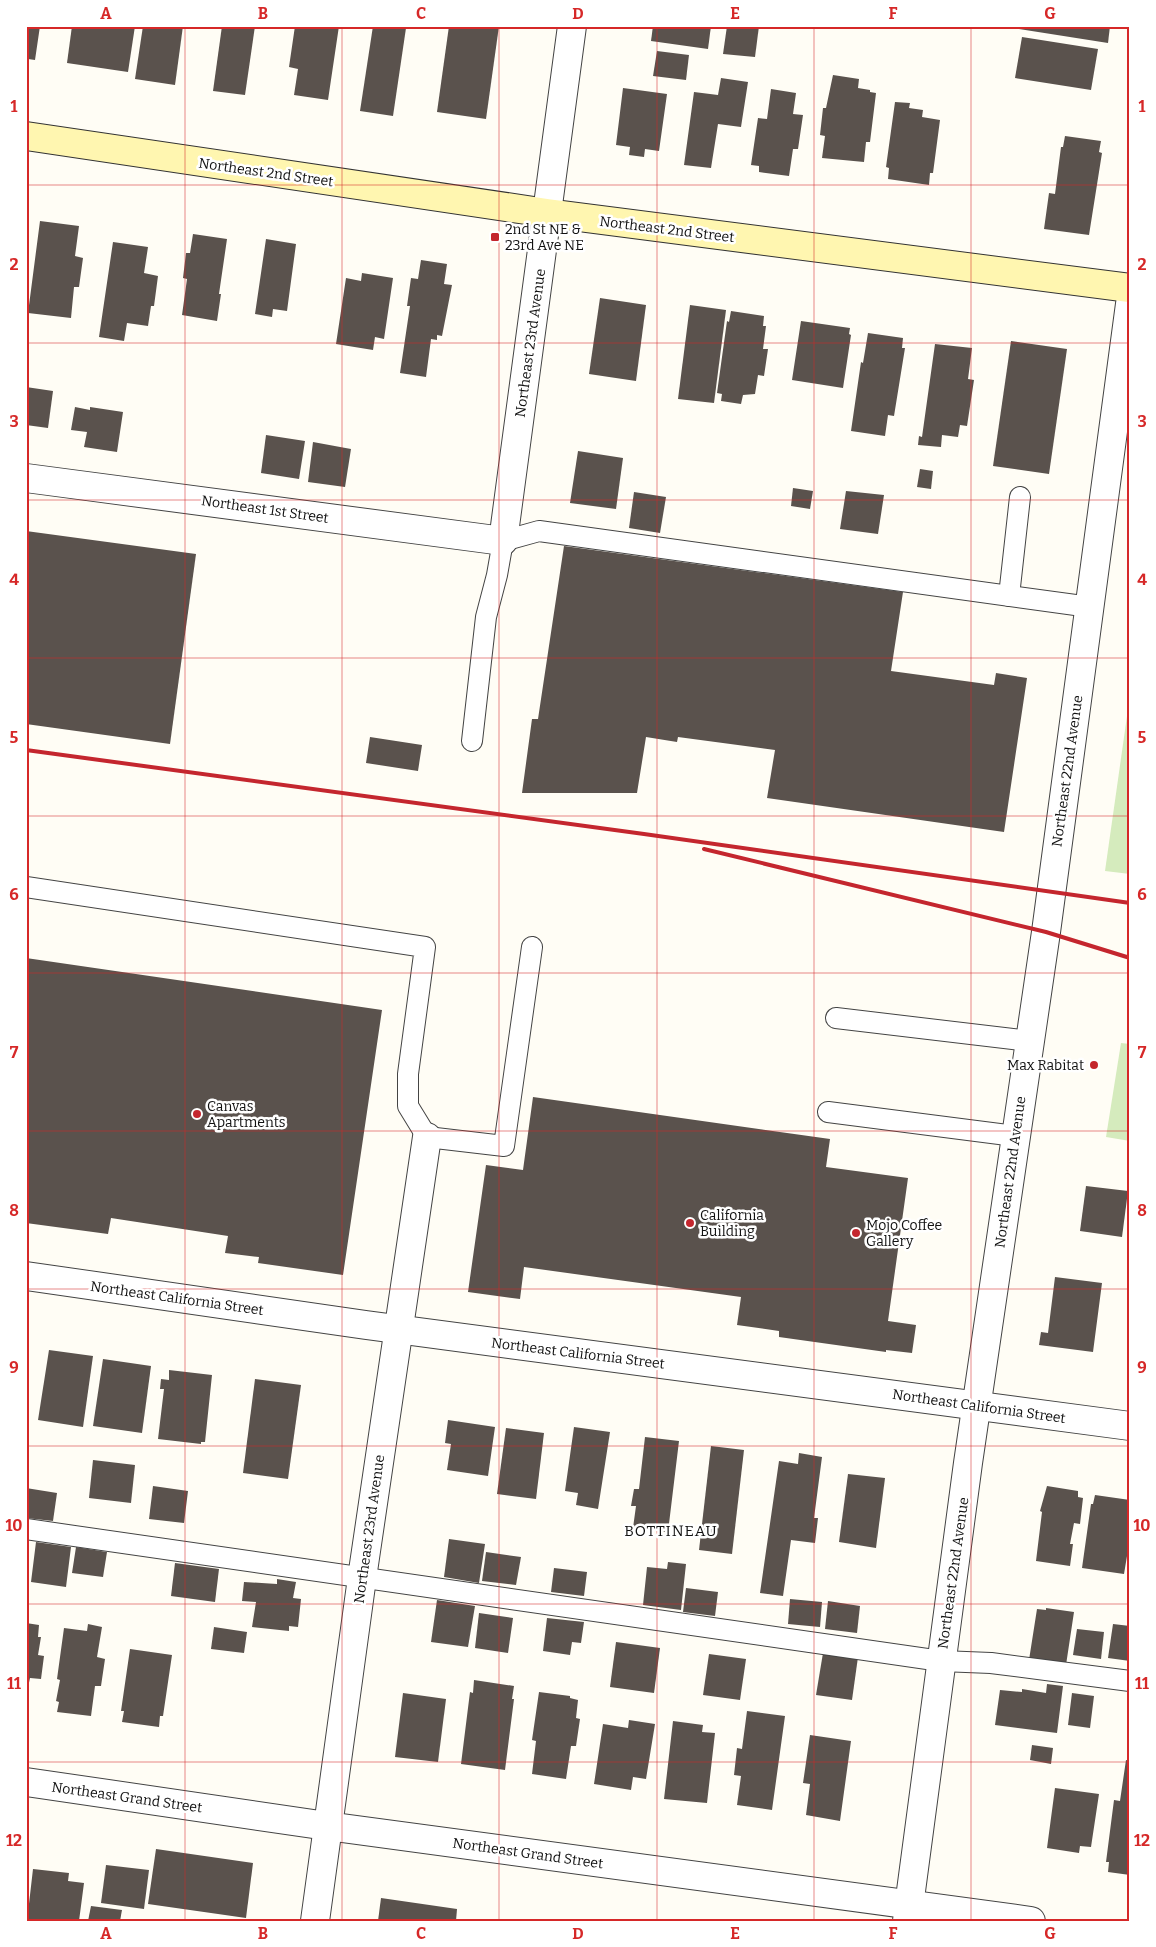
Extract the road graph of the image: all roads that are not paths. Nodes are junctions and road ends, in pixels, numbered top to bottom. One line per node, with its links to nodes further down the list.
1 (572, 26): 3 (street, Northeast 23rd Avenue)
2 (26, 136): 3 (street, Northeast 2nd Street)
3 (547, 213): 4 (street, Northeast 2nd Street); 8 (street, Northeast 23rd Avenue)
4 (1130, 288)
5 (1130, 304): 10 (street, Northeast 22nd Avenue)
6 (26, 478): 8 (street, Northeast 1st Street)
7 (1020, 497): 9 (lane)
8 (503, 541): 9 (lane); 11 (lane)
9 (1009, 596): 10 (lane)
10 (1090, 606): 15 (street, Northeast 22nd Avenue)
11 (472, 741)
12 (26, 887): 18 (lane)
13 (532, 946): 18 (lane)
14 (836, 1018): 15 (lane)
15 (1030, 1041): 17 (street, Northeast 22nd Avenue)
16 (828, 1112): 17 (lane)
17 (1015, 1136): 21 (street, Northeast 22nd Avenue)
18 (427, 1137): 20 (street, Northeast 23rd Avenue)
19 (26, 1276): 20 (street, Northeast California Street)
20 (398, 1329): 21 (street, Northeast California Street); 24 (street, Northeast 23rd Avenue)
21 (976, 1405): 22 (street, Northeast California Street); 25 (street, Northeast 22nd Avenue)
22 (1130, 1426)
23 (26, 1529): 24 (lane)
24 (362, 1578): 25 (lane); 28 (street, Northeast 23rd Avenue)
25 (941, 1661): 26 (lane); 29 (street, Northeast 22nd Avenue)
26 (1130, 1681)
27 (26, 1782): 28 (street, Northeast Grand Street)
28 (327, 1826): 29 (street, Northeast Grand Street); 30 (street, Northeast 23rd Avenue)
29 (908, 1912): 31 (street, Northeast Grand Street)
30 (315, 1921)
31 (1030, 1921)

